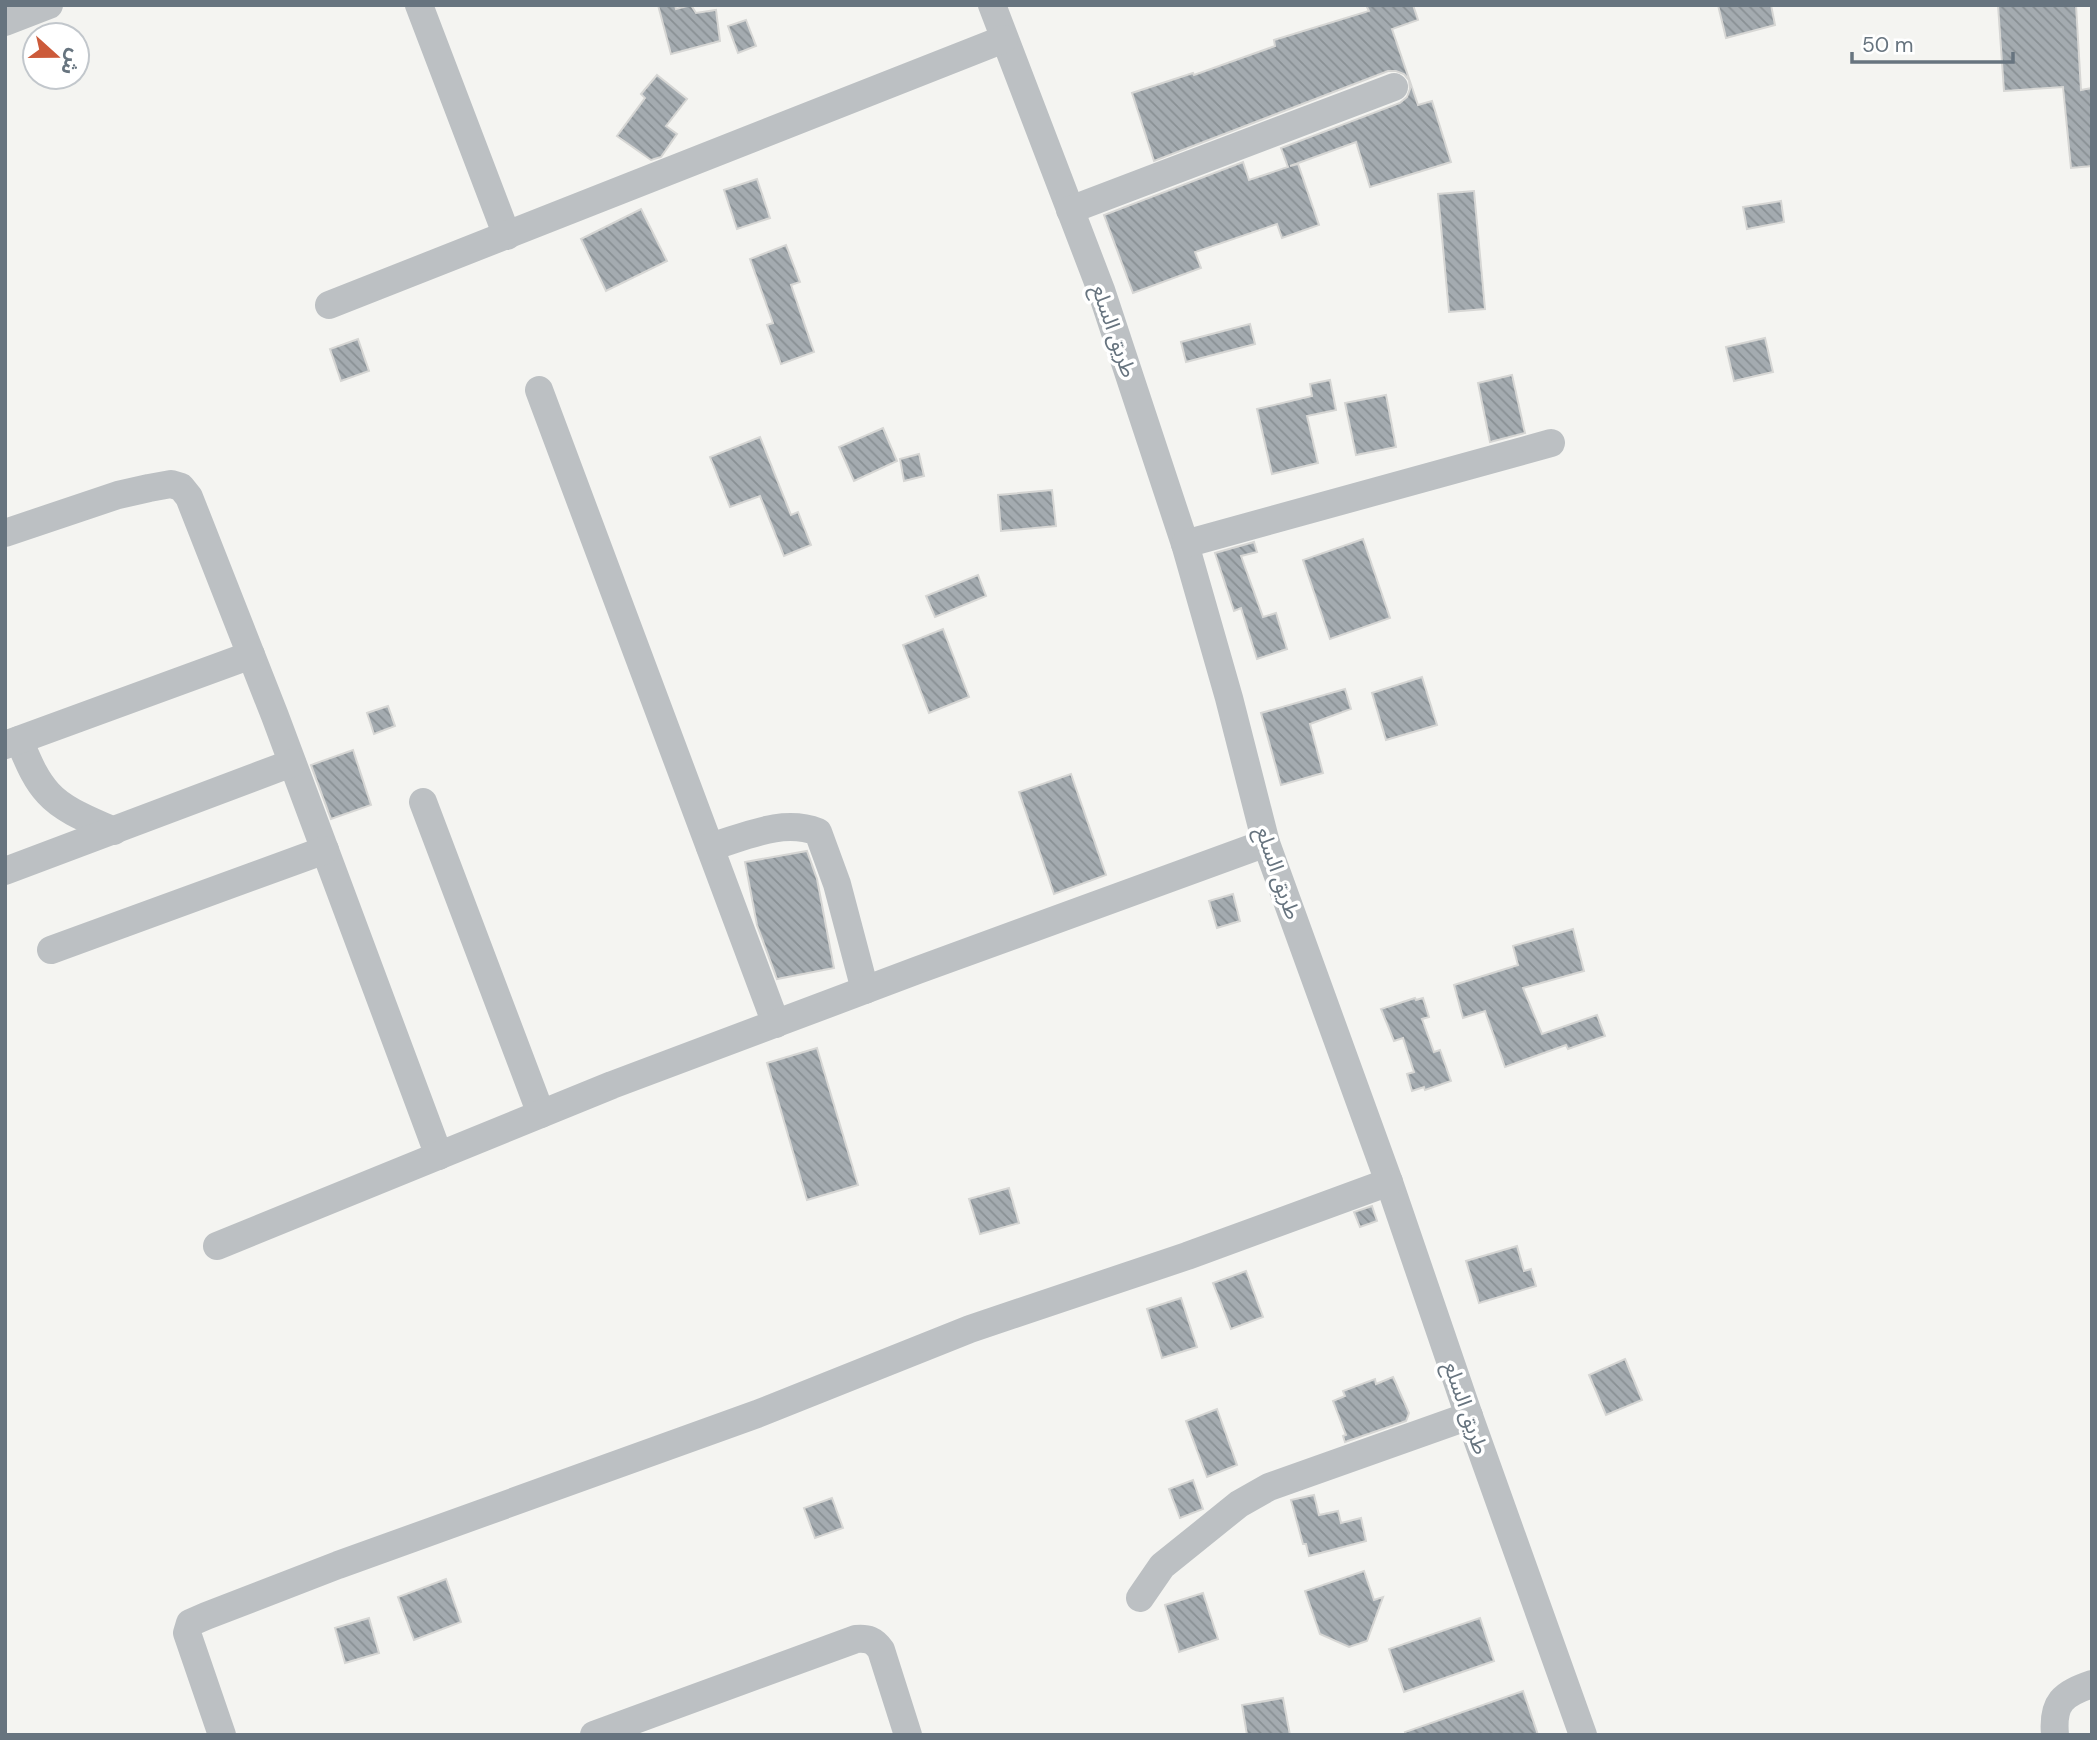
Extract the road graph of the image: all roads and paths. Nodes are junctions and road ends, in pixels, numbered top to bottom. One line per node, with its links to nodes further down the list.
1 (49, 5): 4 (street)
2 (419, 5): 8 (street)
3 (992, 5): 5 (street, طريق السلع)
4 (5, 22)
5 (1004, 39): 7 (street, طريق السلع); 8 (street)
6 (1394, 86): 7 (street)
7 (1070, 210): 13 (street, طريق السلع)
8 (507, 236): 9 (street)
9 (329, 305)
10 (539, 390): 20 (street)
11 (1551, 443): 13 (street)
12 (5, 534): 14 (street)
13 (1185, 544): 19 (street, طريق السلع)
14 (251, 655): 15 (street); 16 (street)
15 (12, 743): 18 (street)
16 (292, 763): 18 (street); 21 (street)
17 (423, 802): 26 (street)
18 (114, 831): 22 (street)
19 (1266, 844): 24 (street); 28 (street, طريق السلع)
20 (709, 847): 24 (street); 25 (street)
21 (325, 850): 23 (street); 27 (street)
22 (5, 872)
23 (51, 950)
24 (865, 990): 25 (street)
25 (776, 1024): 26 (street)
26 (541, 1114): 27 (street)
27 (439, 1156): 29 (street)
28 (1389, 1182): 30 (street, طريق السلع); 34 (street)
29 (217, 1246)
30 (1469, 1416): 31 (street); 37 (street, طريق السلع)
31 (1140, 1598)
32 (2092, 1684): 38 (street)
33 (647, 1726): 35 (street); 36 (street)
34 (222, 1735)
35 (594, 1735)
36 (908, 1735)
37 (1583, 1735)
38 (2055, 1735)

